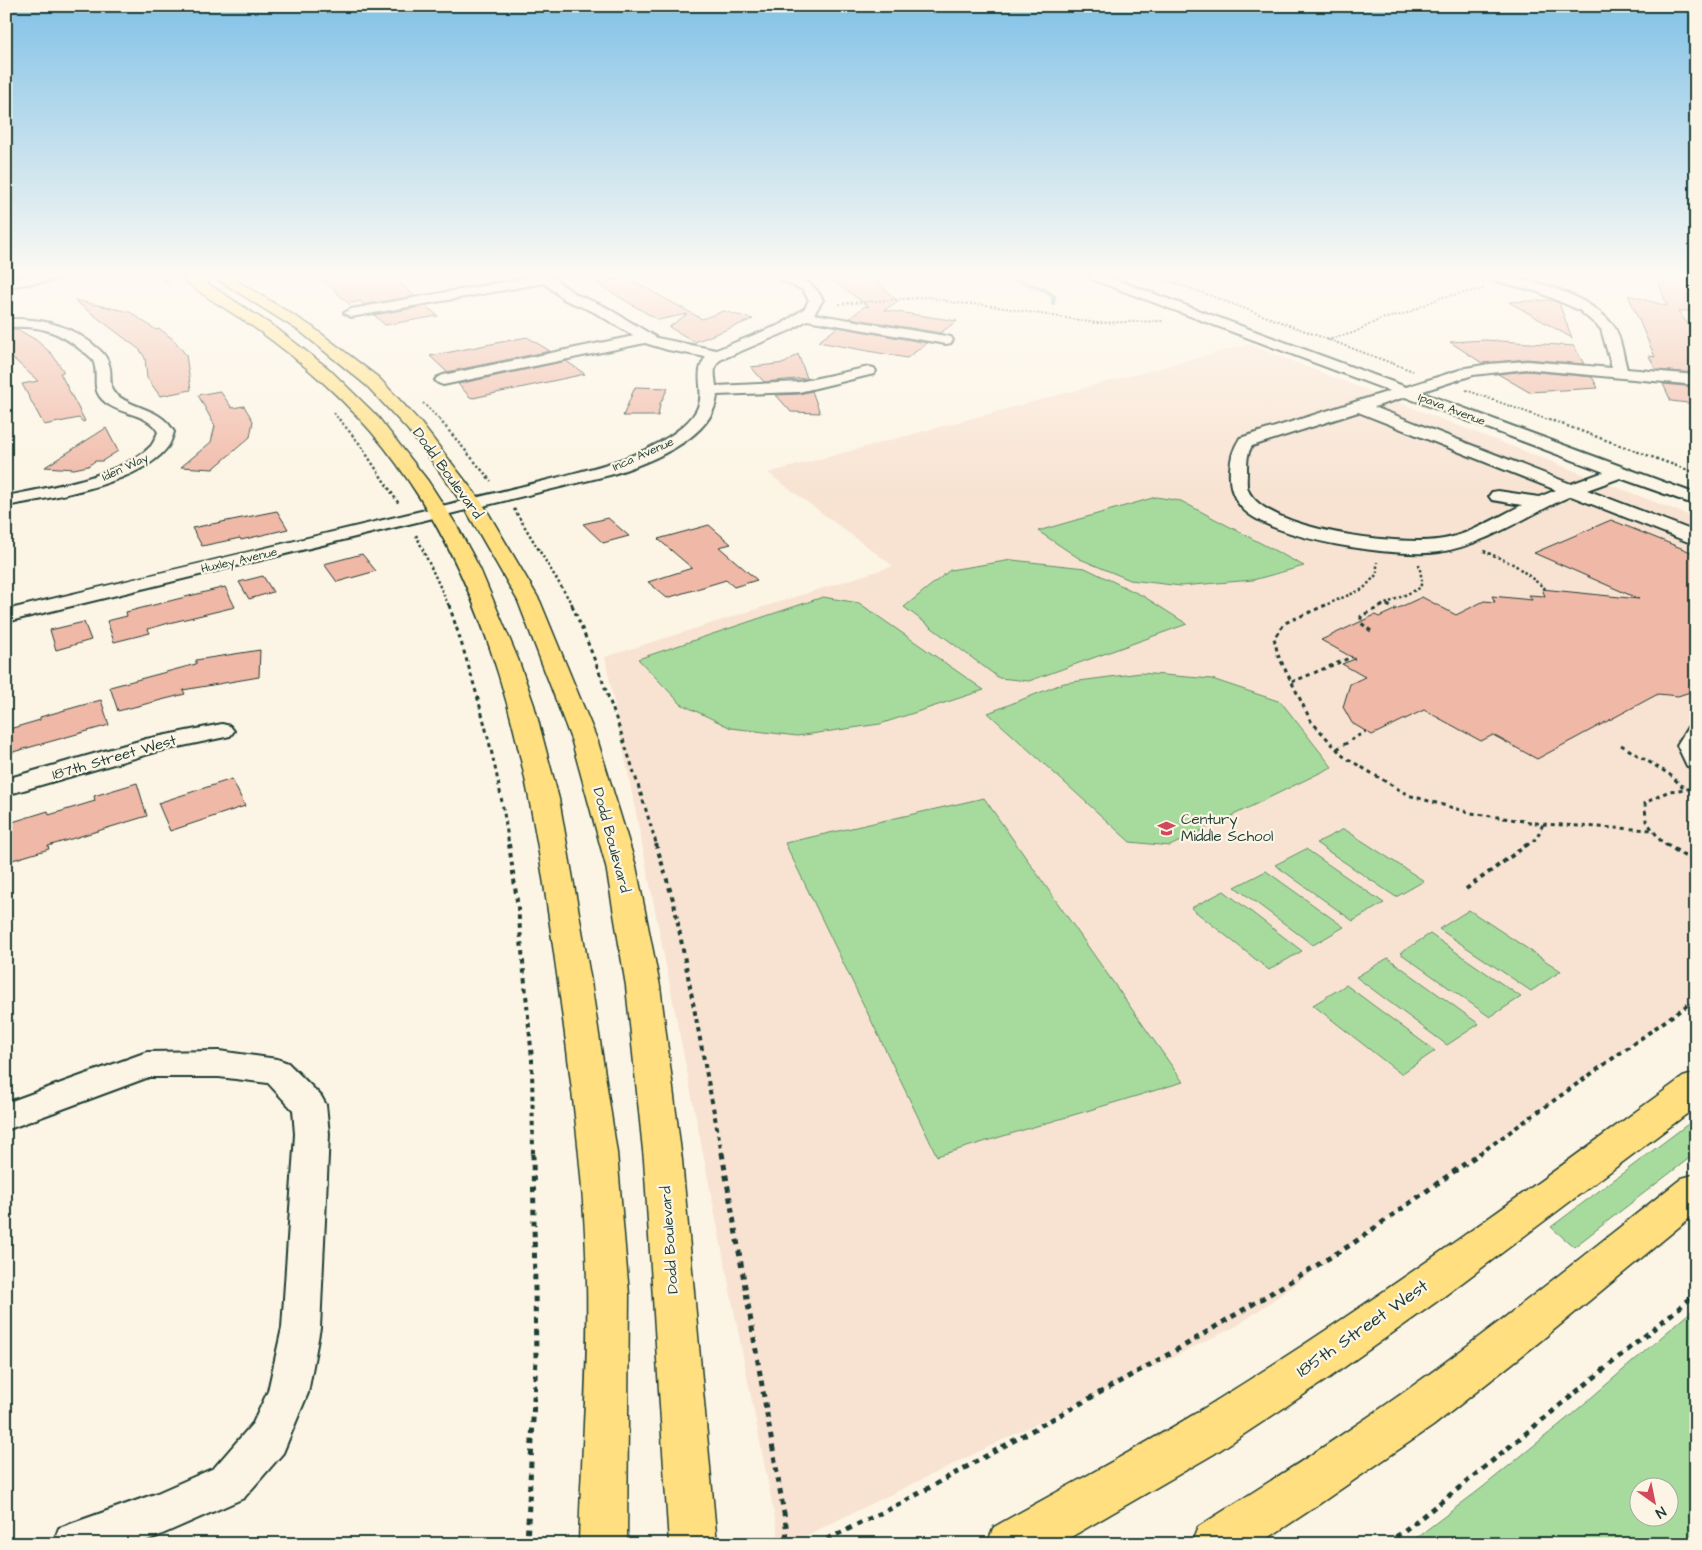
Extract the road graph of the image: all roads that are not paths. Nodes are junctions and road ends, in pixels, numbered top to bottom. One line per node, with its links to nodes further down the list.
1 (88, 348): 24 (street, Iden Way)
2 (294, 348): 26 (main road, Dodd Boulevard)
3 (330, 348): 26 (main road, Dodd Boulevard)
4 (596, 348): 13 (street)
5 (681, 348): 10 (street)
6 (731, 348): 10 (street)
7 (1290, 348): 17 (street, Ipava Avenue)
8 (1327, 348): 15 (street, Ipava Avenue)
9 (1614, 348): 12 (street)
10 (717, 355): 16 (street, Inca Avenue)
11 (869, 371): 16 (street)
12 (1620, 372): 14 (street); 15 (street)
13 (443, 380)
14 (1696, 380)
15 (1426, 386): 17 (street); 20 (street, Ipava Avenue)
16 (709, 391): 26 (street, Inca Avenue)
17 (1407, 392): 18 (street); 19 (street, Ipava Avenue)
18 (1358, 406): 21 (street); 25 (street)
19 (1619, 472): 21 (street); 23 (street, Ipava Avenue)
20 (1668, 474)
21 (1571, 490): 25 (street); 27 (street)
22 (1498, 496): 25 (street)
23 (1696, 500)
24 (6, 501)
25 (1541, 503)
26 (439, 512): 28 (street, Huxley Avenue); 37 (main road, Dodd Boulevard); 38 (main road, Dodd Boulevard)
27 (1696, 539)
28 (6, 616)
29 (222, 731): 32 (street, 187th Street West)
30 (1696, 732): 31 (street)
31 (1696, 761)
32 (6, 787)
33 (1696, 1087): 39 (main road, 185th Street West)
34 (6, 1117): 36 (street)
35 (1696, 1190): 40 (main road)
36 (75, 1544)
37 (603, 1544)
38 (693, 1544)
39 (1012, 1544)
40 (1216, 1544)

